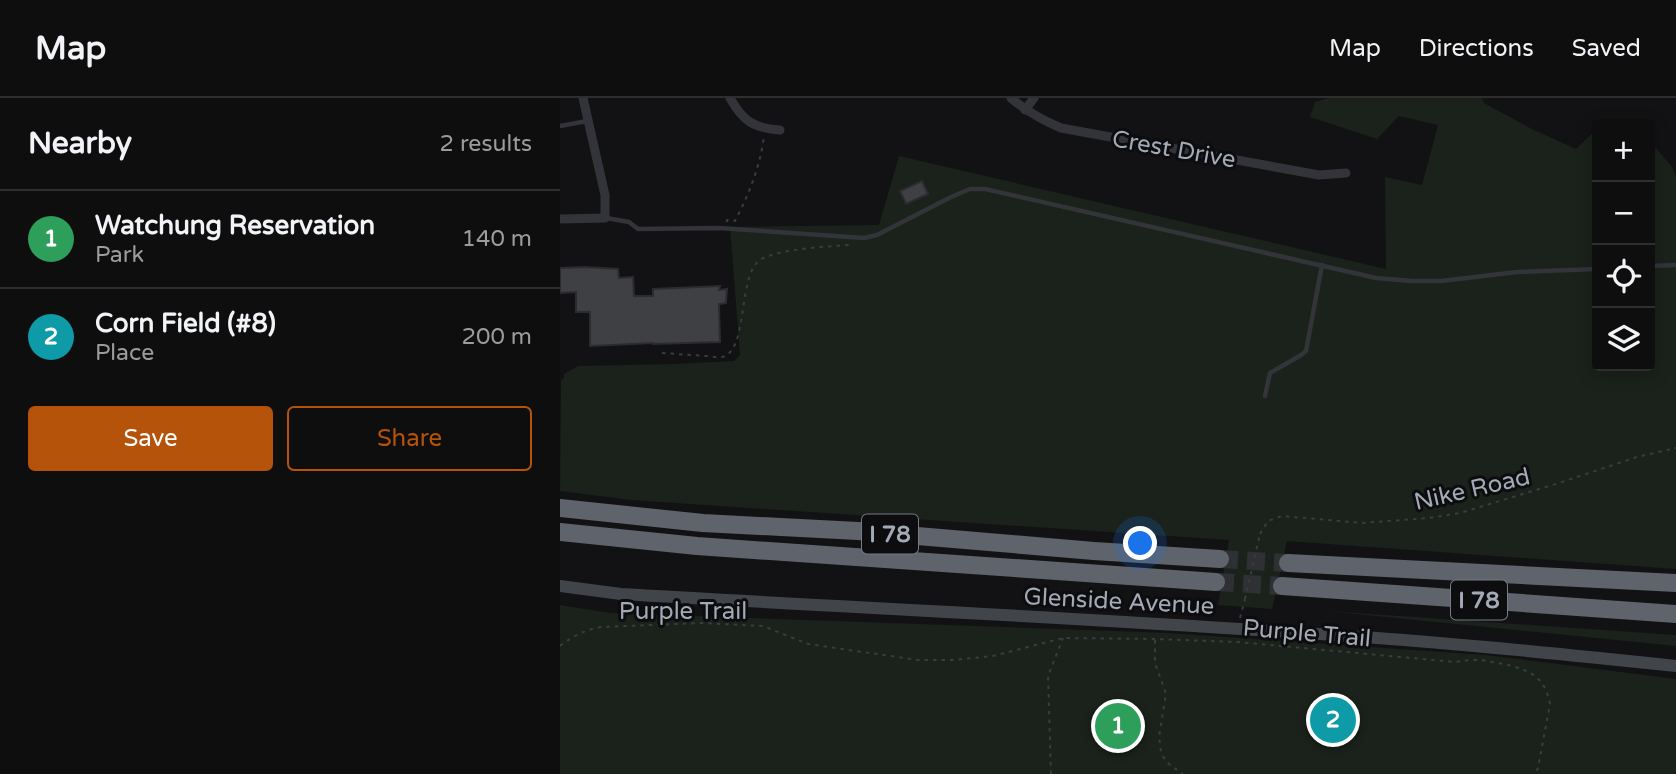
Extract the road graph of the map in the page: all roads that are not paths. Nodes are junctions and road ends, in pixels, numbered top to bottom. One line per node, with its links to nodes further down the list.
1 (583, 98): 6 (street)
2 (730, 98): 8 (street)
3 (1011, 98): 5 (street, Crest Drive)
4 (1034, 98): 5 (street)
5 (1025, 110): 9 (street, Crest Drive)
6 (588, 120): 7 (lane); 10 (street)
7 (560, 126)
8 (780, 130)
9 (1346, 173)
10 (606, 218): 11 (street); 12 (lane)
11 (560, 219)
12 (1322, 265): 15 (lane); 16 (lane)
13 (1676, 265): 14 (lane)
14 (1655, 267)
15 (1592, 269)
16 (1265, 396)
17 (560, 508): 19 (highway, I 78)
18 (560, 533): 21 (highway, I 78)
19 (1220, 559)
20 (1288, 563): 22 (highway, I 78)
21 (1216, 582)
22 (1676, 583)
23 (560, 586): 26 (main road, Glenside Avenue)
24 (1282, 586): 25 (highway, I 78)
25 (1676, 614)
26 (1676, 666)

